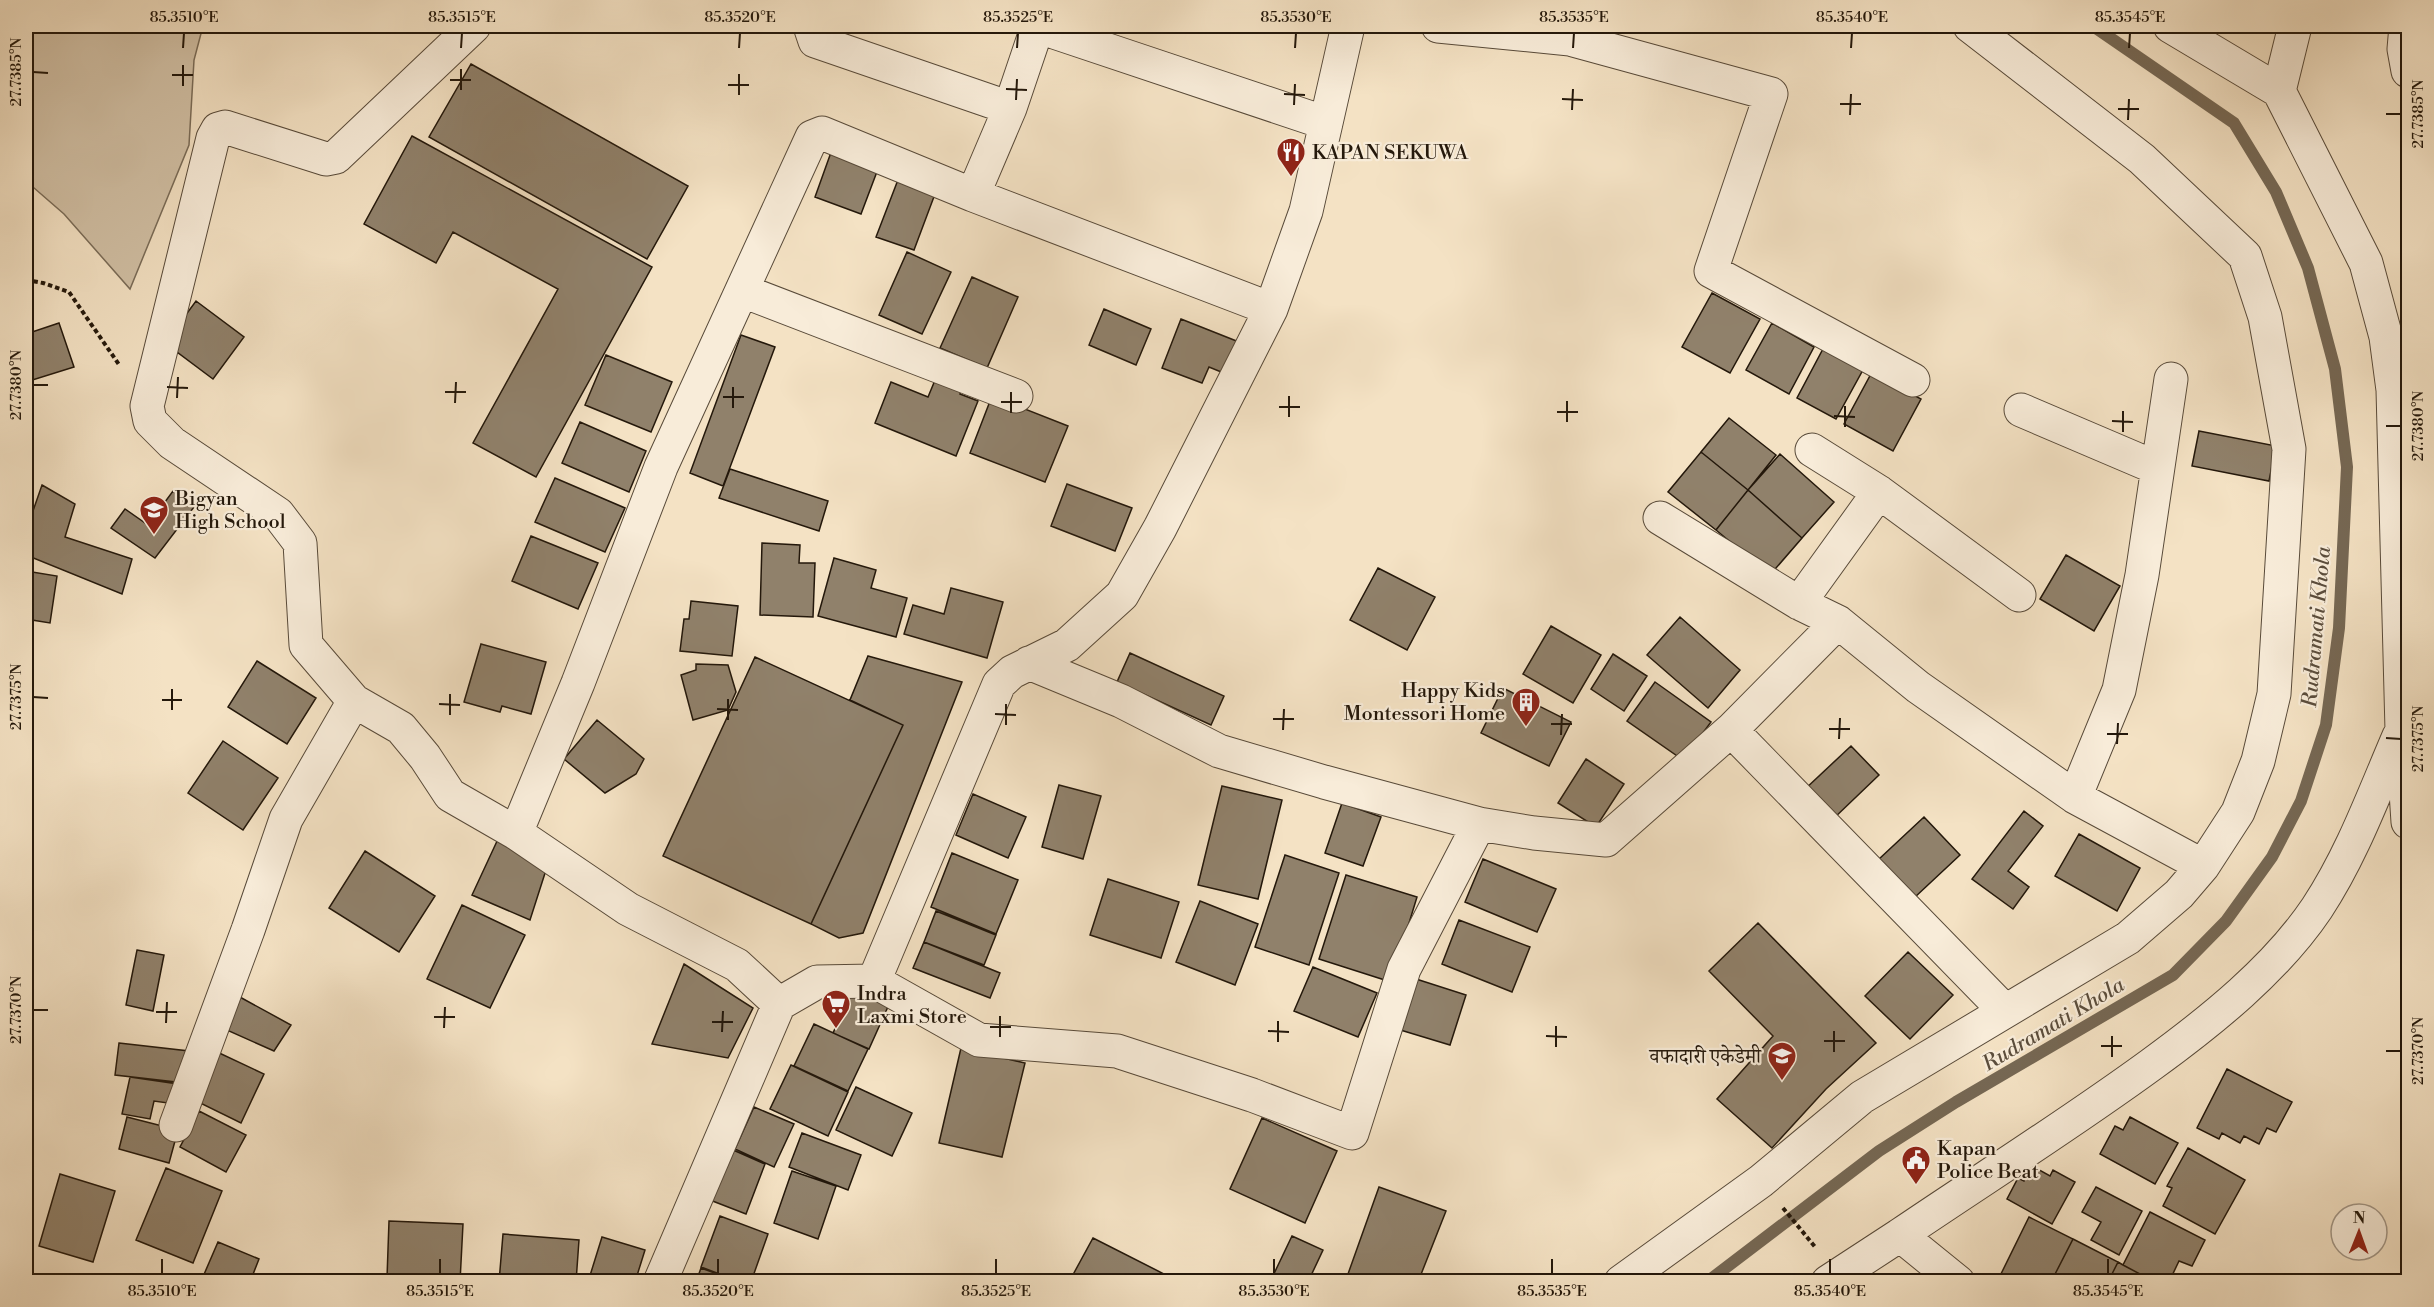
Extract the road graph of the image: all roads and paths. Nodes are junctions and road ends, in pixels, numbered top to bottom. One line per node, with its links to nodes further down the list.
1 (474, 26): 20 (street)
2 (810, 26): 11 (street)
3 (1348, 26): 12 (street)
4 (1438, 26): 18 (street)
5 (1970, 26): 37 (street)
6 (2170, 26): 10 (street)
7 (2295, 26): 10 (street)
8 (2406, 26): 9 (street)
9 (2409, 72)
10 (2279, 91): 32 (street)
11 (1010, 108): 12 (street); 13 (street)
12 (1326, 123): 16 (street)
13 (973, 195): 15 (street); 16 (street)
14 (26, 280): 20 (path)
15 (743, 291): 19 (street); 36 (street)
16 (1271, 309): 29 (street)
17 (2171, 378): 23 (street)
18 (1913, 380)
19 (1016, 396)
20 (147, 406): 30 (street)
21 (2021, 410): 23 (street)
22 (1812, 450): 24 (street)
23 (2157, 468): 33 (street)
24 (1879, 492): 26 (street); 27 (street)
25 (1660, 518): 27 (street)
26 (2019, 595)
27 (1799, 603): 28 (street)
28 (1838, 622): 31 (street); 33 (street)
29 (1029, 663): 35 (street); 38 (street)
30 (354, 701): 36 (street); 41 (street)
31 (1731, 730): 35 (street); 40 (street)
32 (2402, 730): 34 (street); 43 (street)
33 (2075, 797): 37 (street)
34 (2409, 822)
35 (1479, 824): 38 (street)
36 (516, 833): 39 (street)
37 (2203, 866): 40 (street)
38 (874, 981): 39 (street)
39 (779, 1004): 45 (street)
40 (2005, 1011): 42 (street)
41 (176, 1125)
42 (1761, 1181): 44 (path); 46 (street)
43 (1900, 1235): 44 (street); 47 (street)
44 (1832, 1278)
45 (660, 1281)
46 (1621, 1281)
47 (1958, 1281)

